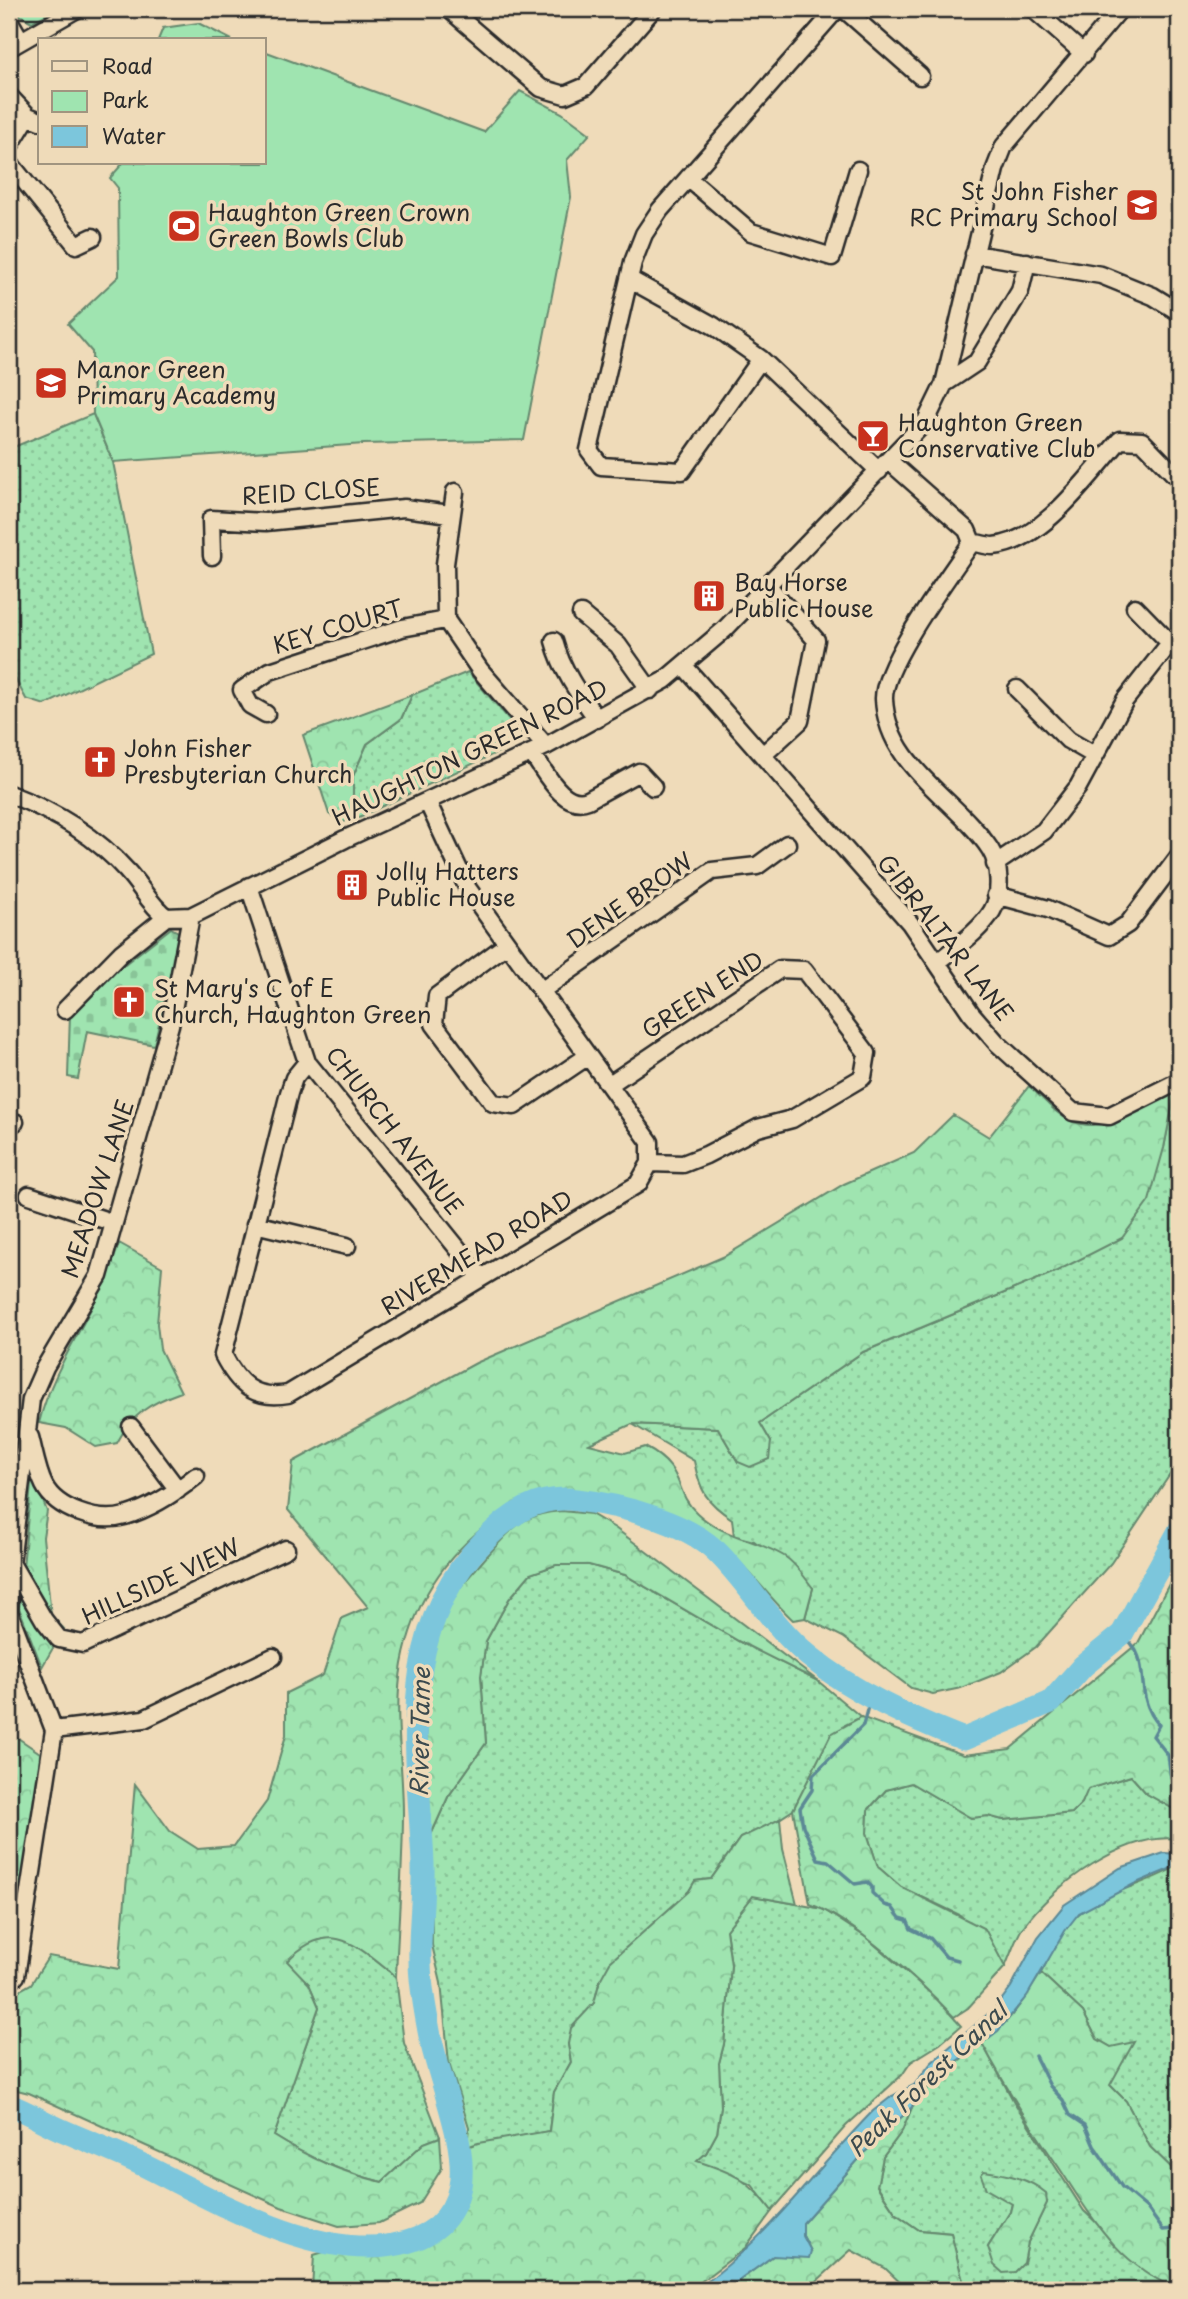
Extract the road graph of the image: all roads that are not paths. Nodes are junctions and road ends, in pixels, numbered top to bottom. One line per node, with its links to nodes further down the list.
1 (77, 9): 9 (street)
2 (449, 9): 3 (street)
3 (653, 9)
4 (837, 9): 17 (street)
5 (844, 9): 11 (street)
6 (1033, 9): 10 (street)
7 (1120, 9): 10 (street, HAUGHTON GREEN ROAD)
8 (9, 20): 9 (street)
9 (14, 43)
10 (1084, 54): 19 (street, HAUGHTON GREEN ROAD)
11 (920, 76)
12 (9, 96): 13 (street)
13 (34, 119): 14 (street)
14 (9, 147)
15 (9, 162): 18 (street)
16 (858, 170): 17 (street)
17 (688, 178): 21 (street)
18 (93, 237)
19 (974, 254): 20 (street); 24 (street, HAUGHTON GREEN ROAD)
20 (1027, 262): 22 (street); 24 (street)
21 (629, 279): 23 (street); 23 (street)
22 (1179, 312)
23 (761, 359): 25 (street)
24 (944, 384): 25 (street, HAUGHTON GREEN ROAD)
25 (884, 466): 29 (street); 31 (street, HAUGHTON GREEN ROAD)
26 (1179, 479): 29 (street)
27 (455, 492): 28 (street)
28 (450, 514): 30 (street, REID CLOSE); 34 (street)
29 (972, 542): 50 (street)
30 (212, 556)
31 (768, 586): 37 (street, HAUGHTON GREEN ROAD); 43 (street)
32 (1135, 607): 35 (street)
33 (581, 614): 39 (street)
34 (446, 620): 40 (street, KEY COURT); 42 (street)
35 (1175, 640): 44 (street)
36 (554, 641): 41 (street)
37 (684, 666): 39 (street, HAUGHTON GREEN ROAD); 43 (street, GIBRALTAR LANE)
38 (1017, 689): 44 (street)
39 (650, 690): 41 (street, HAUGHTON GREEN ROAD)
40 (266, 714)
41 (597, 719): 42 (street, HAUGHTON GREEN ROAD)
42 (539, 750): 45 (street); 47 (street, HAUGHTON GREEN ROAD)
43 (764, 754): 56 (street, GIBRALTAR LANE)
44 (1094, 755): 50 (street)
45 (653, 787)
46 (9, 794): 54 (street)
47 (428, 803): 51 (street, HAUGHTON GREEN ROAD); 55 (street)
48 (787, 844): 57 (street, DENE BROW)
49 (1179, 856): 52 (street)
50 (995, 864): 52 (street)
51 (249, 886): 53 (street, HAUGHTON GREEN ROAD); 60 (street, CHURCH AVENUE)
52 (996, 895): 56 (street)
53 (191, 916): 54 (street); 65 (street, MEADOW LANE)
54 (166, 917): 58 (street)
55 (506, 945): 57 (street); 59 (street)
56 (938, 962): 61 (street, GIBRALTAR LANE)
57 (541, 991): 59 (street)
58 (65, 1010)
59 (588, 1056): 62 (street)
60 (307, 1062): 66 (street, RIVERMEAD ROAD); 68 (street, CHURCH AVENUE)
61 (1179, 1081)
62 (610, 1084): 63 (street); 63 (street, GREEN END)
63 (650, 1163): 68 (street, RIVERMEAD ROAD)
64 (29, 1195): 65 (street)
65 (114, 1223): 70 (street, MEADOW LANE)
66 (256, 1224): 67 (street); 68 (street, RIVERMEAD ROAD)
67 (346, 1246)
68 (480, 1276)
69 (131, 1427): 73 (street)
70 (27, 1433): 72 (street, MEADOW LANE); 73 (street)
71 (196, 1476): 73 (street)
72 (15, 1489): 75 (street, MEADOW LANE)
73 (178, 1490)
74 (286, 1549): 75 (street, HILLSIDE VIEW)
75 (10, 1563): 77 (street, MEADOW LANE)
76 (273, 1657): 77 (street)
77 (54, 1730): 78 (street, MEADOW LANE)
78 (16, 1976)

